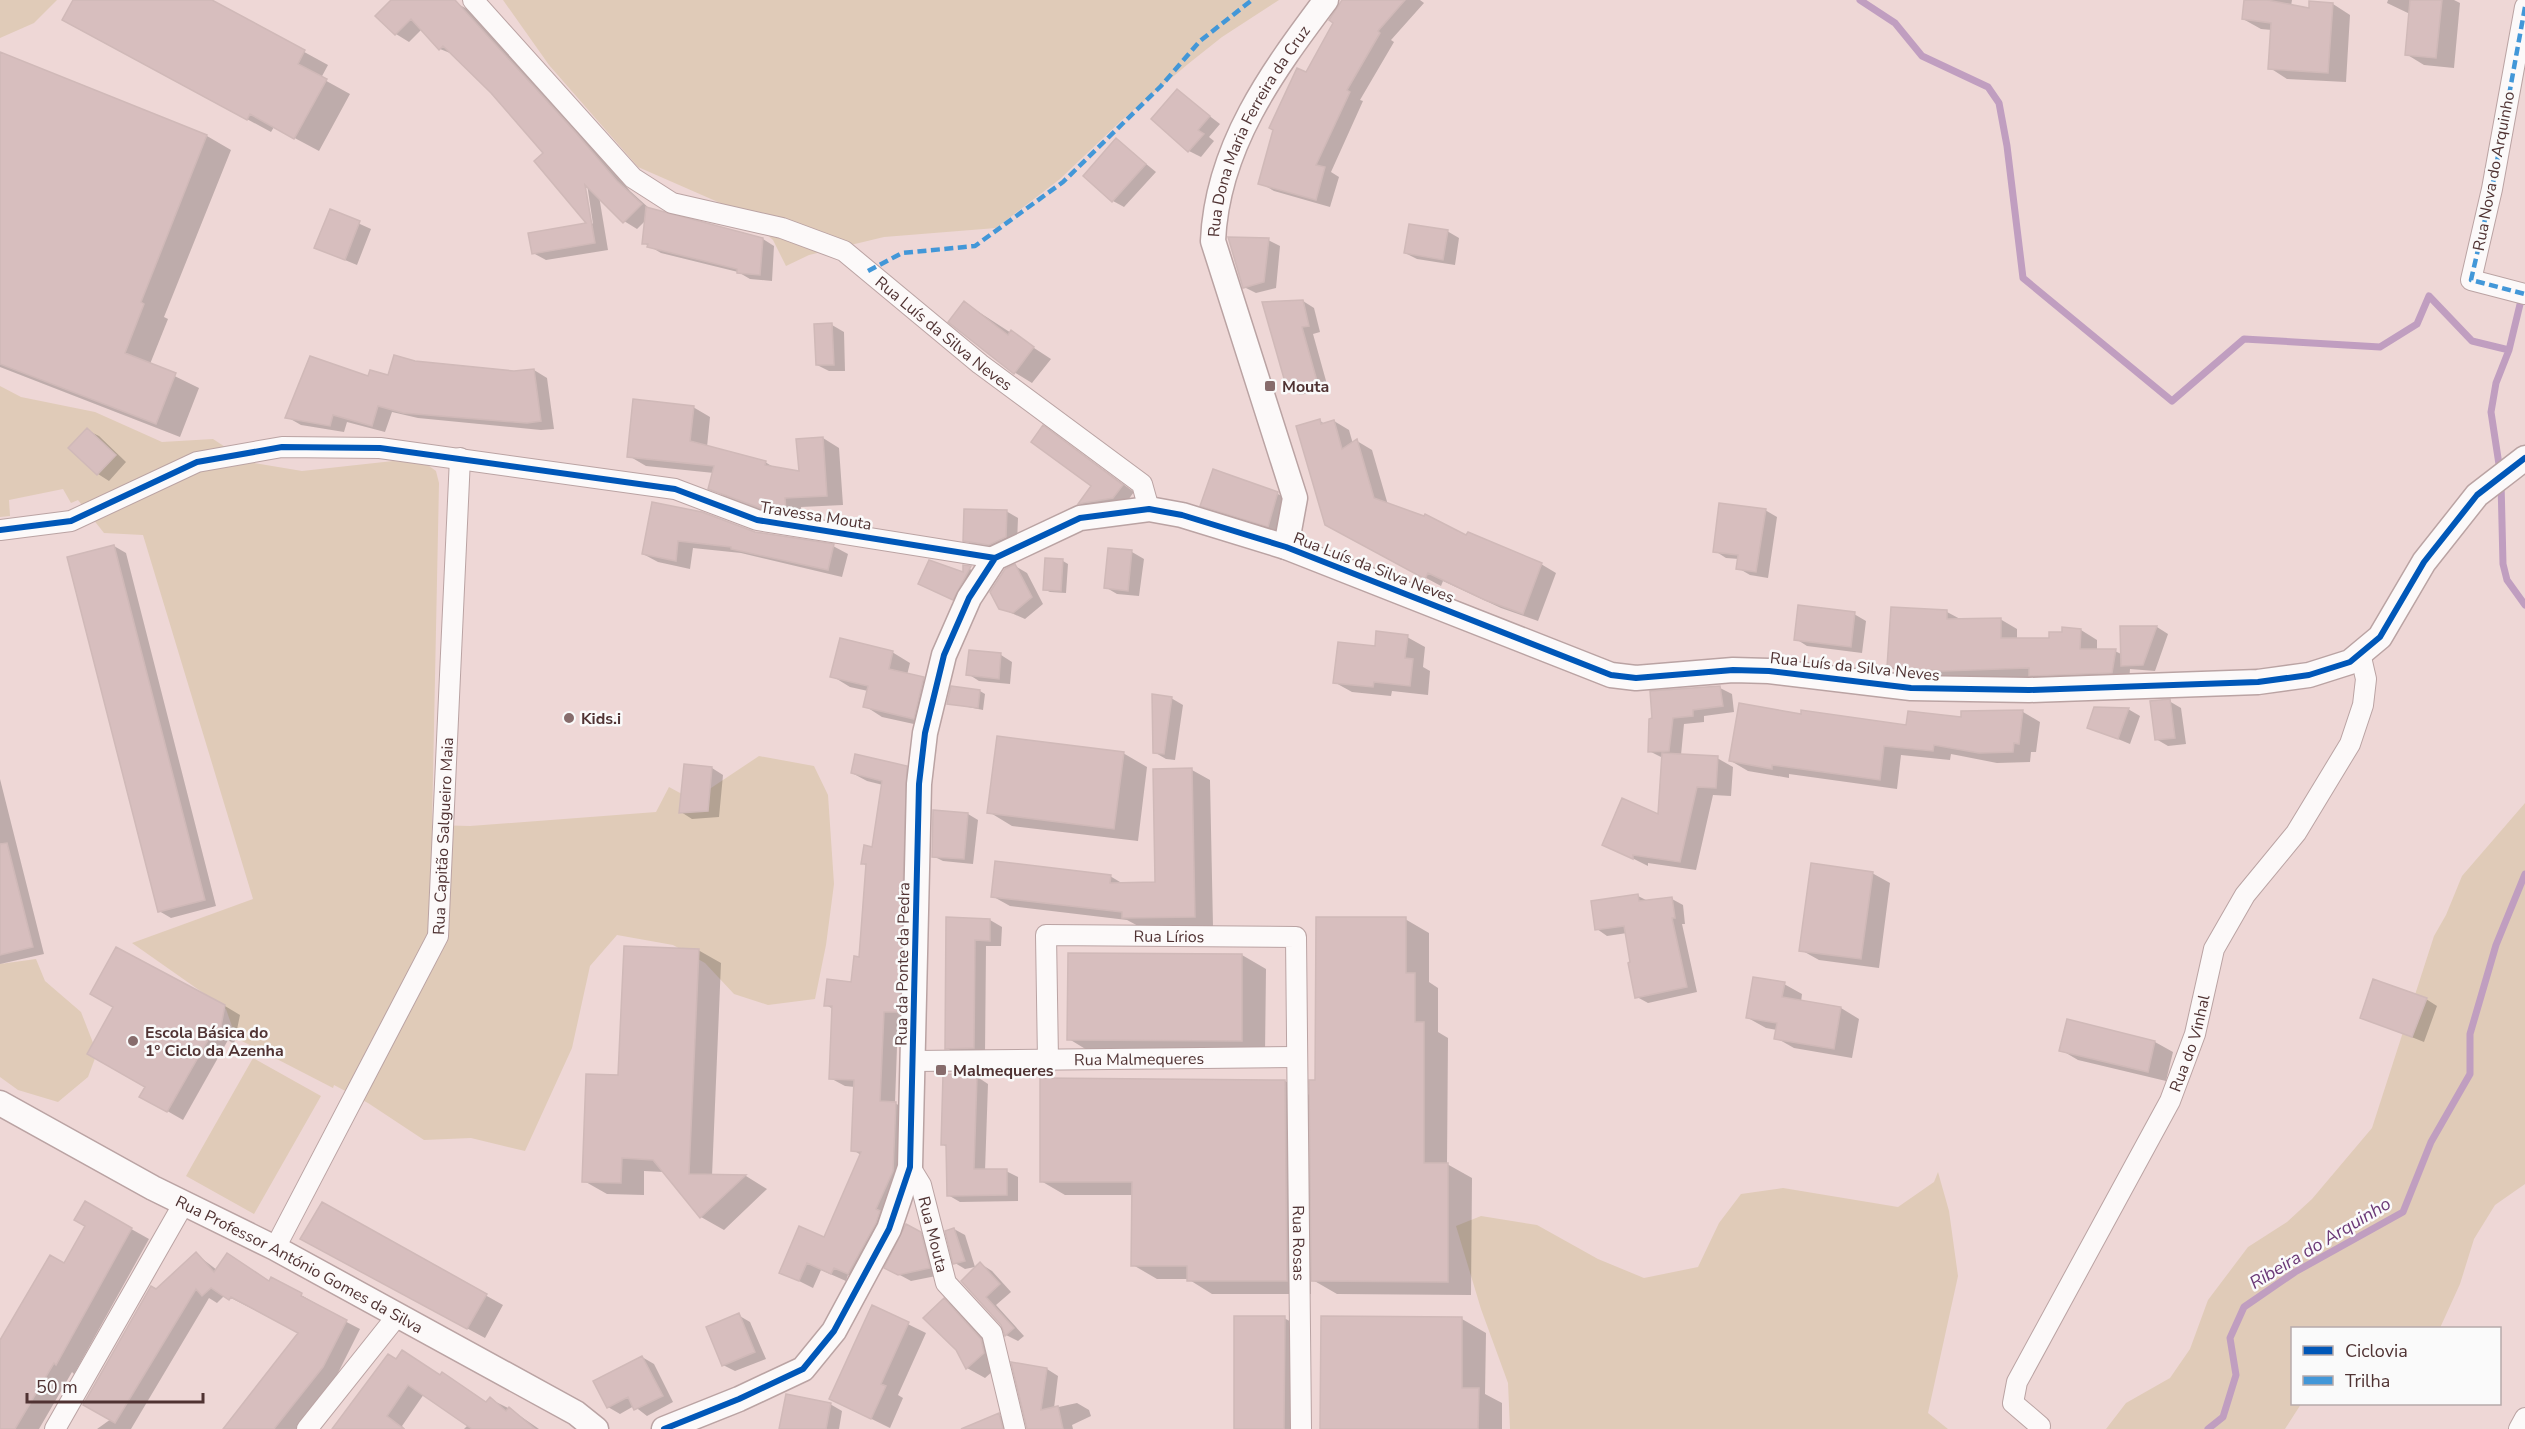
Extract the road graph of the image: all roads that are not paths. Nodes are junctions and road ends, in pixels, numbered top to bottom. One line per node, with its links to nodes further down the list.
1 (473, 0): 7 (street, Rua Luís da Silva Neves)
2 (1326, 0): 9 (street, Rua Dona Maria Ferreira da Cruz)
3 (2525, 7): 4 (street, Rua Nova do Arquinho)
4 (2518, 291)
5 (460, 458): 8 (street, Travessa Mouta); 10 (street, Travessa Mouta); 18 (street, Rua Capitão Salgueiro Maia)
6 (2522, 460): 11 (street, Rua Luís da Silva Neves)
7 (1149, 509): 9 (street, Rua Luís da Silva Neves); 10 (street)
8 (0, 530)
9 (1286, 547): 11 (street, Rua Luís da Silva Neves)
10 (995, 558): 14 (street, Rua da Ponte da Pedra)
11 (2360, 654): 21 (street, Rua do Vinhal)
12 (1295, 1057): 13 (street, Rua Malmequeres); 13 (street, Rua Lírios); 27 (street, Rua Rosas)
13 (1048, 1060): 14 (street, Rua Malmequeres)
14 (913, 1061): 16 (street, Rua da Ponte da Pedra)
15 (0, 1103): 17 (street, Rua Professor António Gomes da Silva)
16 (910, 1167): 25 (street, Rua da Ponte da Pedra); 26 (street, Rua Mouta)
17 (184, 1203): 18 (street, Rua Professor António Gomes da Silva); 22 (street)
18 (275, 1248): 19 (street, Rua Professor António Gomes da Silva)
19 (398, 1316): 23 (street); 24 (street, Rua Professor António Gomes da Silva)
20 (2525, 1418): 28 (street)
21 (2040, 1426)
22 (55, 1429)
23 (307, 1429)
24 (596, 1429)
25 (664, 1429)
26 (1015, 1429)
27 (1301, 1429)
28 (2519, 1429)

